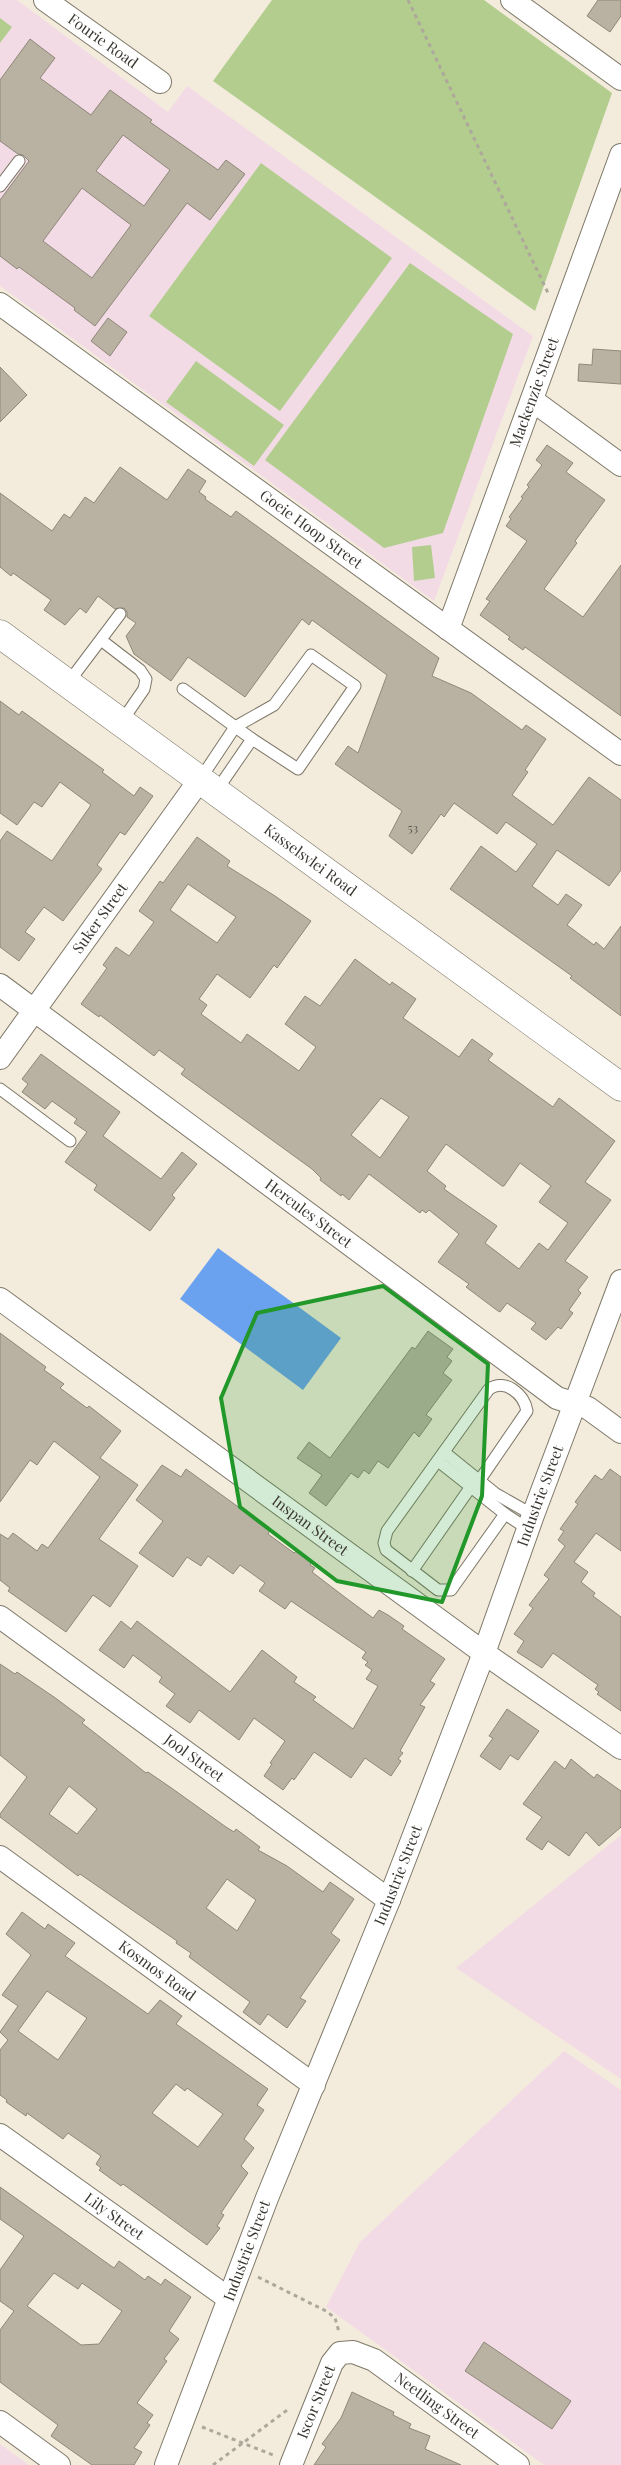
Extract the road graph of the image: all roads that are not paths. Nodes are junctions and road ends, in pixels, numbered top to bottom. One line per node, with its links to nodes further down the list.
1 (45, 0): 4 (street, Fourie Road)
2 (512, 0): 3 (street)
3 (621, 79)
4 (160, 82)
5 (621, 156): 9 (street, Mackenzie Street)
6 (19, 161): 7 (lane)
7 (0, 186)
8 (0, 304): 12 (street, Goeie Hoop Street)
9 (532, 400): 10 (street); 12 (street, Mackenzie Street)
10 (621, 464)
11 (120, 614): 14 (lane)
12 (448, 629): 20 (street, Goeie Hoop Street)
13 (0, 634): 15 (street, Kasselsvlei Road)
14 (100, 640): 15 (lane); 17 (lane)
15 (68, 683): 17 (street, Kasselsvlei Road)
16 (183, 689): 18 (lane)
17 (122, 721): 21 (street, Kasselsvlei Road)
18 (234, 727): 19 (lane); 19 (lane); 21 (lane)
19 (252, 739): 21 (lane)
20 (621, 754)
21 (209, 784): 23 (street, Suker Street); 25 (street, Kasselsvlei Road)
22 (0, 985): 23 (street, Hercules Street)
23 (34, 1010): 24 (street, Suker Street); 30 (street, Hercules Street)
24 (0, 1058)
25 (621, 1087)
26 (0, 1089): 27 (lane)
27 (70, 1141)
28 (621, 1282): 30 (street, Industrie Street)
29 (0, 1299): 38 (street, Inspan Street)
30 (576, 1404): 31 (street, Hercules Street); 35 (street, Industrie Street)
31 (621, 1432)
32 (441, 1456): 33 (lane); 33 (lane); 36 (lane)
33 (474, 1484): 34 (lane); 35 (lane); 36 (lane)
34 (505, 1514): 35 (lane); 36 (lane)
35 (530, 1522): 38 (street, Industrie Street)
36 (412, 1571)
37 (0, 1617): 41 (street, Jool Street)
38 (484, 1653): 39 (street, Inspan Street); 41 (street, Industrie Street)
39 (621, 1748)
40 (0, 1857): 42 (street, Kosmos Road)
41 (388, 1900): 42 (street, Industrie Street)
42 (314, 2085): 44 (street, Industrie Street)
43 (0, 2134): 44 (street, Lily Street)
44 (228, 2298): 49 (street, Industrie Street)
45 (353, 2352): 47 (street, Iscor Street); 50 (street, Neetling Street)
46 (0, 2422): 48 (street)
47 (284, 2461)
48 (59, 2465)
49 (166, 2465)
50 (518, 2465)

